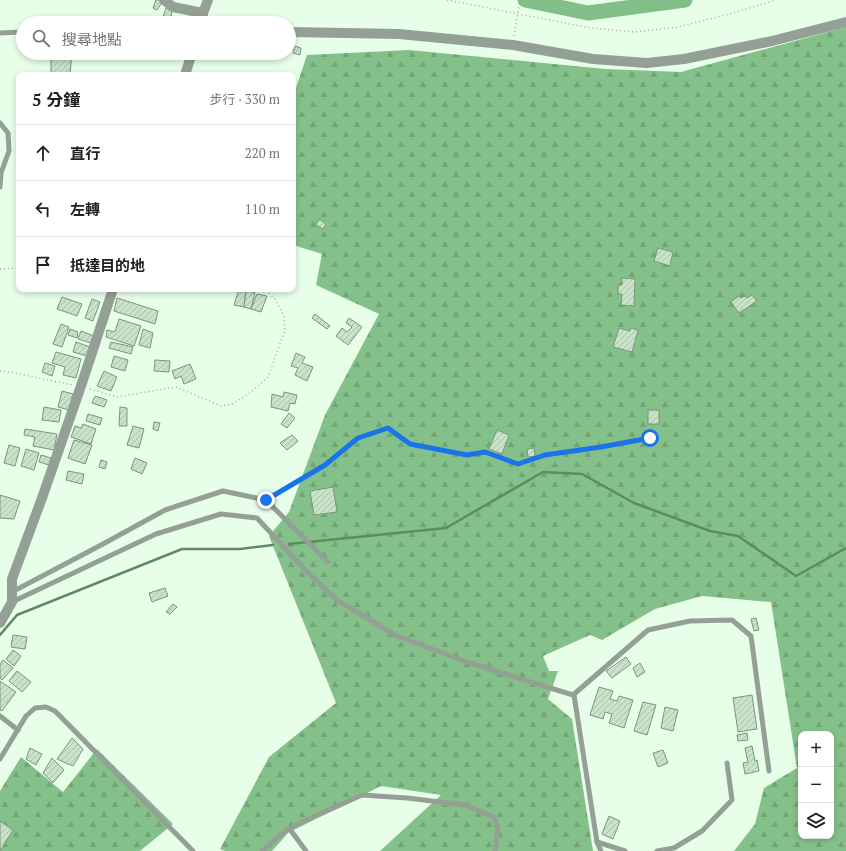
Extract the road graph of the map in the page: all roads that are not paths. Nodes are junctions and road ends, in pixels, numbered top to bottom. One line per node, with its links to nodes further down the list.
1 (164, 0): 3 (street)
2 (208, 0): 4 (street)
3 (197, 16)
4 (203, 16)
5 (846, 22): 7 (street)
6 (16, 32): 8 (lane)
7 (296, 32)
8 (0, 33)
9 (190, 60): 10 (street)
10 (186, 72)
11 (0, 123): 12 (lane)
12 (0, 187)
13 (112, 292): 15 (street)
14 (328, 562): 15 (lane)
15 (12, 597): 16 (street); 17 (lane)
16 (0, 623)
17 (574, 695): 22 (lane); 24 (lane)
18 (0, 716): 19 (lane)
19 (18, 730): 20 (lane); 25 (lane)
20 (0, 759)
21 (727, 763): 31 (lane)
22 (769, 772)
23 (289, 828): 26 (lane); 27 (lane); 28 (lane)
24 (597, 842): 29 (lane); 30 (lane)
25 (192, 851)
26 (262, 851)
27 (306, 851)
28 (495, 851)
29 (600, 851)
30 (625, 851)
31 (657, 851)

